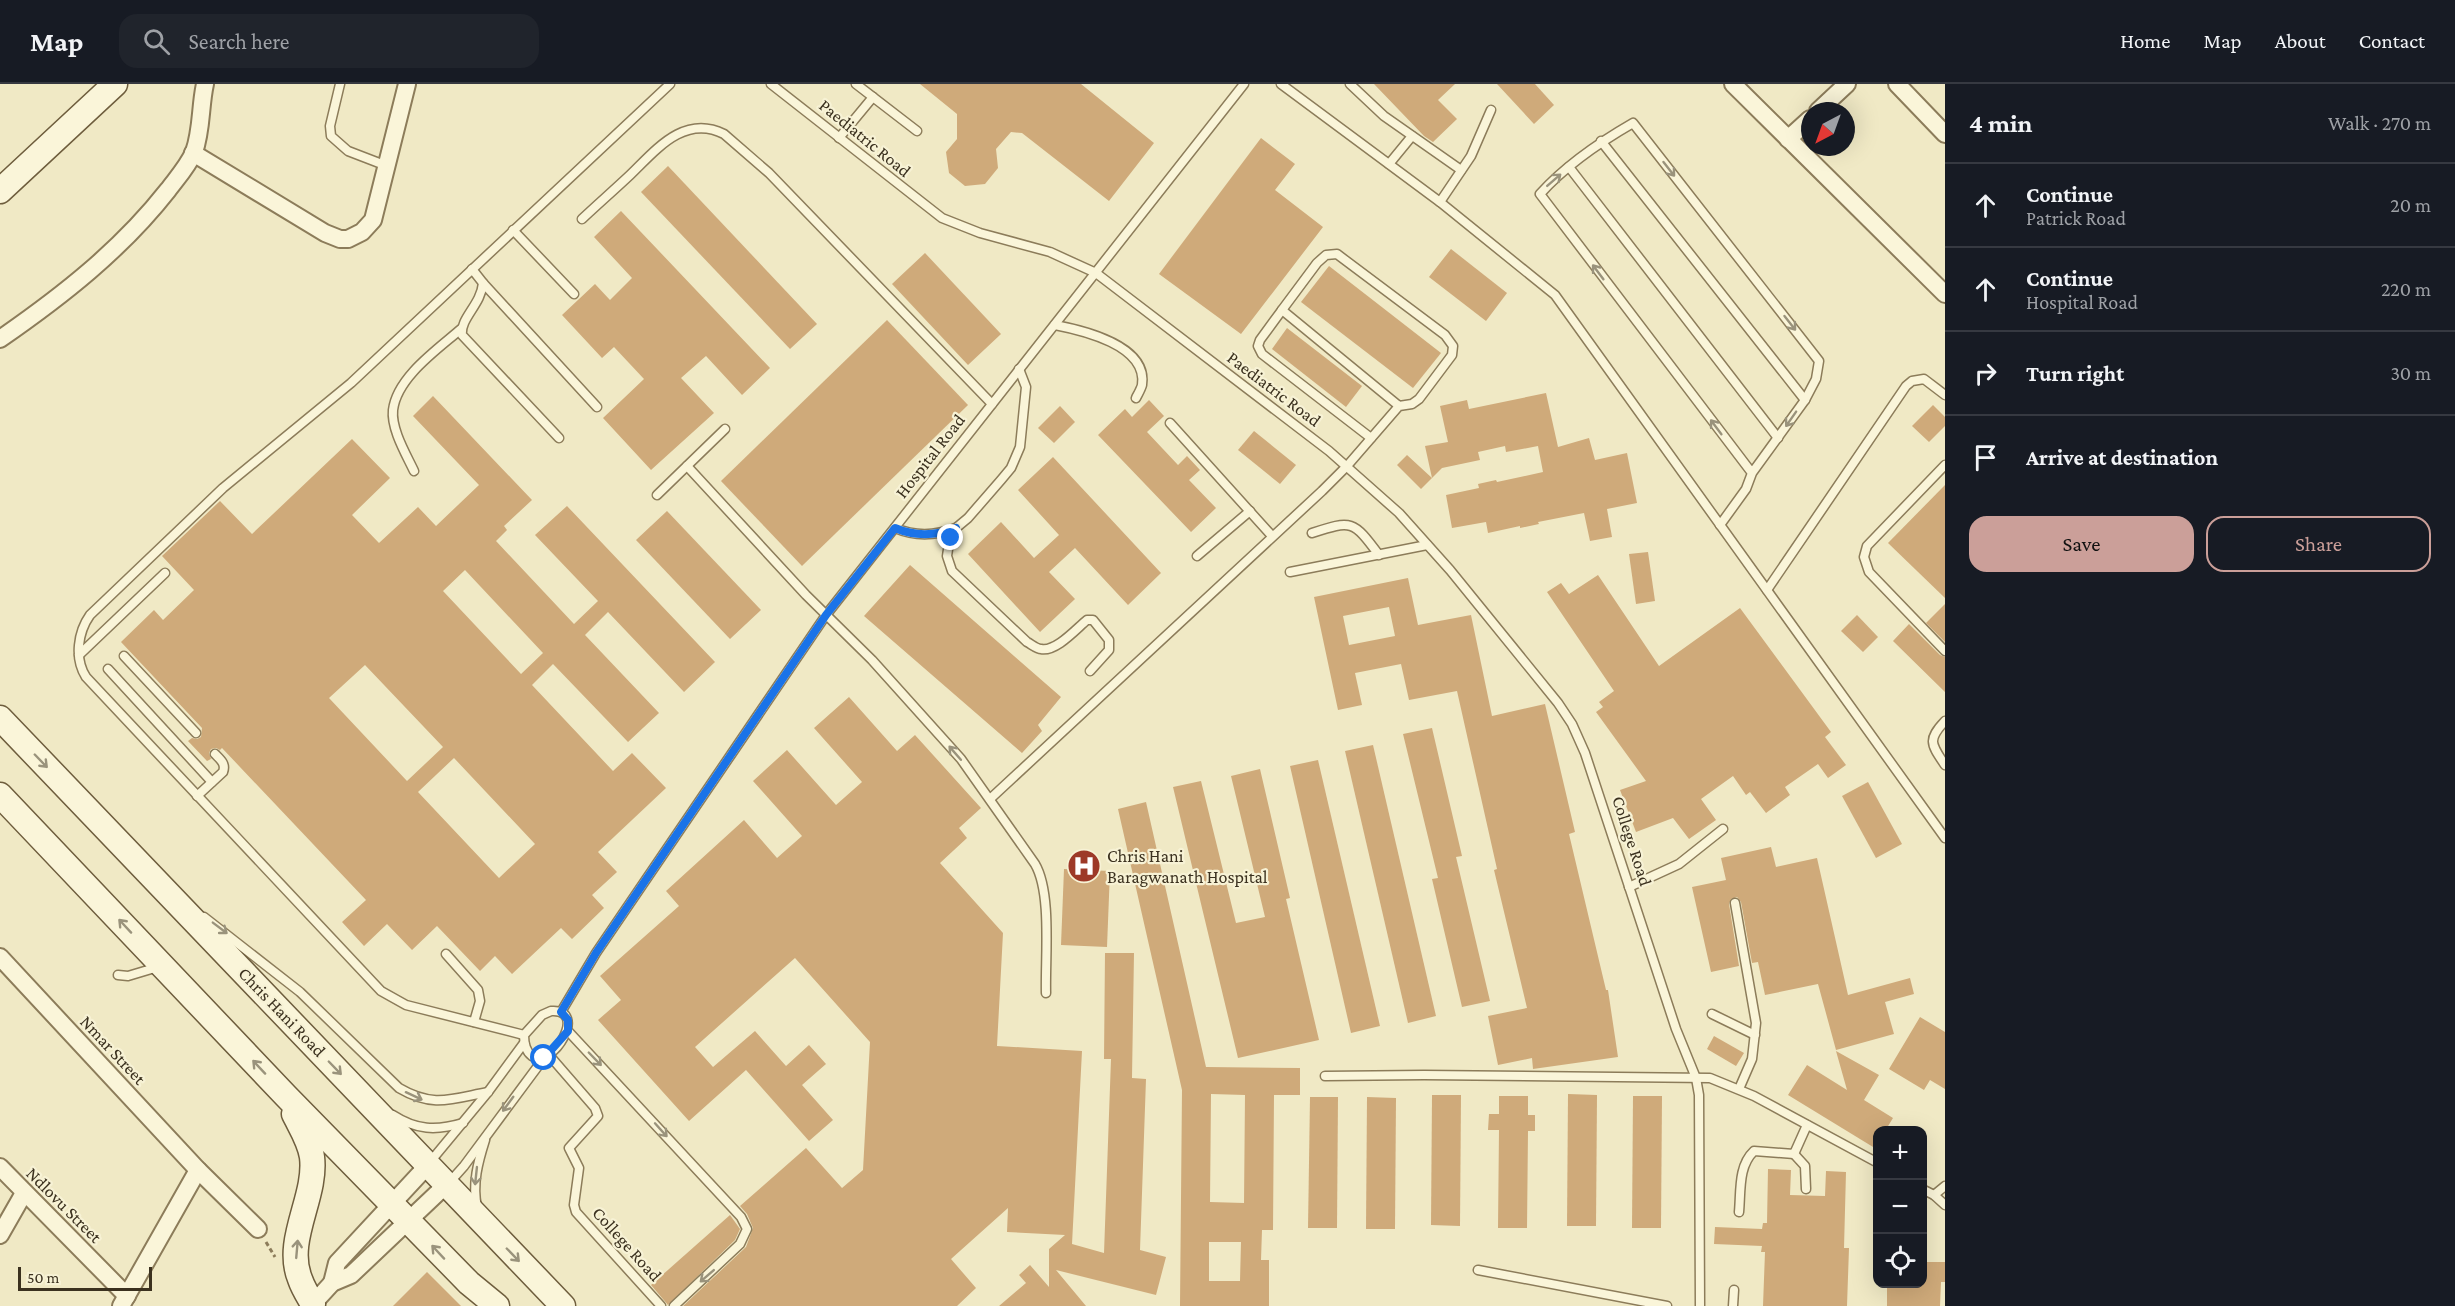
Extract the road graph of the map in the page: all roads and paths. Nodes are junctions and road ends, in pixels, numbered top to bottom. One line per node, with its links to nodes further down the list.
1 (115, 84): 29 (main road)
2 (205, 84): 24 (street)
3 (340, 84): 26 (lane)
4 (407, 84): 26 (street)
5 (670, 84): 32 (lane)
6 (771, 84): 21 (lane, Paediatric Road)
7 (856, 84): 14 (lane)
8 (1244, 84): 34 (lane, Hospital Road)
9 (1281, 84): 25 (lane)
10 (1350, 84): 20 (lane)
11 (1733, 84): 22 (street)
12 (1846, 84): 15 (street)
13 (1897, 84): 19 (street)
14 (873, 97): 18 (lane); 21 (lane)
15 (1827, 102)
16 (1491, 110): 28 (lane)
17 (1801, 127): 22 (street)
18 (917, 131)
19 (1945, 134)
20 (1412, 136): 25 (lane); 28 (lane)
21 (839, 138): 34 (lane, Paediatric Road)
22 (1788, 139): 37 (street)
23 (1601, 141): 27 (lane); 45 (lane); 45 (lane, one-way to 45)
24 (193, 153): 26 (street); 41 (street)
25 (1389, 164): 30 (lane)
26 (387, 166)
27 (1569, 167): 53 (lane); 58 (lane, one-way to 27)
28 (1461, 170): 30 (lane)
29 (0, 191)
30 (1440, 202): 61 (lane)
31 (582, 219): 46 (lane)
32 (513, 230): 33 (lane); 36 (lane)
33 (472, 269): 35 (lane); 74 (lane)
34 (1096, 273): 39 (lane, Hospital Road); 56 (lane, Paediatric Road)
35 (483, 283): 40 (lane); 48 (lane)
36 (574, 294)
37 (1945, 294)
38 (1282, 310): 47 (lane); 47 (lane); 52 (lane)
39 (1054, 324): 42 (lane, Hospital Road); 44 (lane)
40 (461, 329): 51 (lane); 57 (lane)
41 (0, 339)
42 (1019, 369): 46 (lane, Hospital Road); 63 (lane)
43 (1945, 395): 71 (lane)
44 (1136, 398)
45 (1804, 400): 53 (lane, one-way to 53)
46 (992, 404): 62 (lane, Hospital Road)
47 (1399, 406): 52 (lane)
48 (597, 408)
49 (1170, 423): 60 (lane)
50 (725, 429): 55 (lane)
51 (559, 438)
52 (1371, 438): 56 (lane)
53 (1778, 438): 58 (lane)
54 (1945, 465): 73 (lane)
55 (687, 466): 59 (lane); 72 (lane)
56 (1347, 466): 65 (lane); 66 (lane, College Road)
57 (414, 471)
58 (1752, 473): 61 (lane)
59 (657, 495)
60 (1250, 511): 65 (lane); 68 (lane)
61 (1720, 525): 71 (lane)
62 (895, 528): 63 (lane); 72 (lane, Hospital Road)
63 (956, 528): 77 (lane)
64 (1312, 533): 67 (lane)
65 (1272, 536): 86 (lane)
66 (1427, 545): 67 (lane); 90 (lane, College Road)
67 (1379, 555): 69 (lane)
68 (1197, 556)
69 (1290, 572)
70 (165, 573): 74 (lane)
71 (1767, 590): 88 (lane)
72 (826, 615): 86 (lane, one-way to 72); 97 (lane, Hospital Road)
73 (1945, 651)
74 (79, 655): 85 (lane)
75 (124, 656): 80 (lane)
76 (108, 669): 83 (lane)
77 (1090, 671)
78 (0, 718): 89 (main road, Chris Hani Road, one-way to 89)
79 (1945, 721): 82 (lane)
80 (196, 733)
81 (215, 754): 83 (lane)
82 (1945, 765)
83 (212, 782): 85 (lane)
84 (0, 795): 94 (main road, one-way to 84)
85 (197, 796): 99 (lane)
86 (990, 799): 96 (lane)
87 (1723, 829): 90 (lane)
88 (1945, 838)
89 (156, 880): 107 (main road, Chris Hani Road, one-way to 107); 108 (lane, one-way to 108)
90 (1629, 887): 105 (lane, College Road)
91 (1735, 903): 101 (lane)
92 (446, 954): 99 (lane)
93 (0, 957): 117 (street, Nmar Street)
94 (162, 966): 95 (lane); 109 (main road, one-way to 94)
95 (118, 975)
96 (1046, 993)
97 (561, 1012): 100 (lane); 102 (lane)
98 (1712, 1014): 101 (lane)
99 (474, 1023): 102 (lane)
100 (568, 1031): 103 (lane); 140 (lane, one-way to 140)
101 (1755, 1035): 106 (lane)
102 (524, 1039): 103 (lane); 108 (lane)
103 (547, 1056): 112 (lane, one-way to 112); 139 (lane, College Road)
104 (1324, 1076): 105 (lane)
105 (1696, 1078): 106 (lane); 142 (lane, College Road)
106 (1739, 1089): 111 (lane)
107 (357, 1091): 110 (lane); 115 (main road, Chris Hani Road)
108 (488, 1092): 110 (lane)
109 (286, 1096): 124 (main road); 136 (main road, one-way to 109)
110 (464, 1123): 115 (lane)
111 (1807, 1125): 113 (lane); 114 (lane)
112 (488, 1131): 118 (lane); 128 (lane, one-way to 128)
113 (1794, 1154): 120 (lane); 126 (lane)
114 (1873, 1160)
115 (428, 1165): 118 (main road, Chris Hani Road); 124 (street)
116 (0, 1167): 122 (street, Ndlovu Street)
117 (198, 1170): 129 (street, Nmar Street); 134 (street)
118 (447, 1185): 127 (street); 128 (main road, Chris Hani Road)
119 (1945, 1186): 123 (lane)
120 (1806, 1189)
121 (1927, 1191): 123 (lane)
122 (24, 1193): 130 (street); 134 (street, Ndlovu Street)
123 (1934, 1195): 125 (lane)
124 (391, 1203): 127 (main road); 132 (street)
125 (1945, 1205)
126 (1739, 1212)
127 (408, 1221): 132 (street); 137 (main road, one-way to 127)
128 (481, 1221): 138 (main road, Chris Hani Road, one-way to 138)
129 (258, 1229)
130 (0, 1235)
131 (1478, 1270): 135 (lane)
132 (332, 1283): 136 (street)
133 (1734, 1290): 143 (lane)
134 (124, 1301)
135 (1649, 1304): 141 (lane)
136 (313, 1305)
137 (497, 1306)
138 (563, 1306)
139 (661, 1306)
140 (674, 1306)
141 (1667, 1306)
142 (1700, 1306)
143 (1733, 1306)

